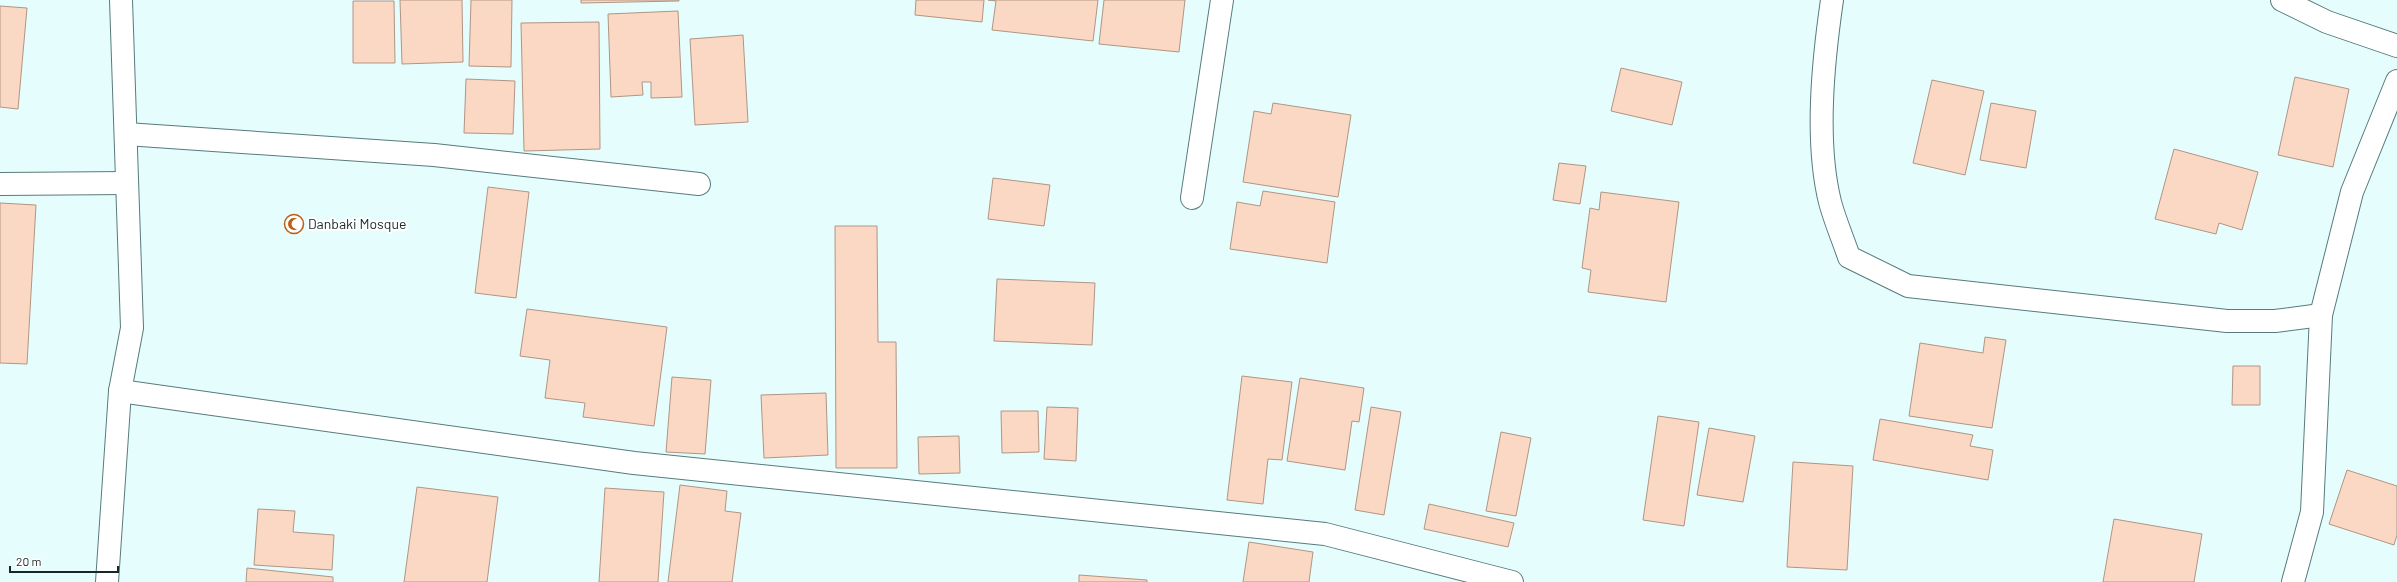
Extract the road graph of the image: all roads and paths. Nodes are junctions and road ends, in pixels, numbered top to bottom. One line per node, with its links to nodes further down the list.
1 (121, 0): 7 (street)
2 (1222, 0): 11 (street)
3 (1832, 0): 12 (street)
4 (2282, 0): 5 (street)
5 (2397, 46)
6 (2397, 81): 12 (street)
7 (126, 134): 8 (street); 10 (street)
8 (127, 183): 9 (street); 13 (street)
9 (0, 184)
10 (699, 184)
11 (1192, 198)
12 (2321, 315): 16 (street)
13 (120, 391): 14 (street); 15 (street)
14 (107, 582)
15 (1512, 582)
16 (2293, 582)

